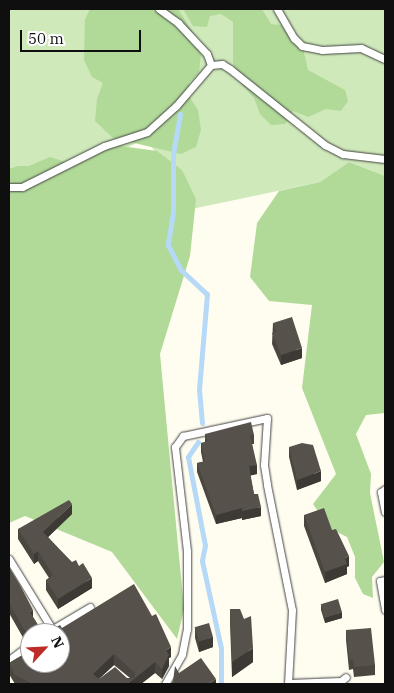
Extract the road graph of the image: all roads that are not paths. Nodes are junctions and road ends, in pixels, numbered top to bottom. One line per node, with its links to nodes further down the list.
1 (159, 9): 4 (lane)
2 (277, 9): 3 (lane)
3 (385, 59)
4 (211, 65): 5 (lane); 6 (lane)
5 (385, 159)
6 (9, 186)
7 (385, 489): 8 (lane)
8 (385, 512)
9 (9, 559): 13 (lane)
10 (385, 580): 12 (lane)
11 (90, 607): 14 (lane)
12 (385, 610)
13 (45, 623)
14 (63, 623)
15 (20, 652): 16 (lane)
16 (9, 660)
17 (346, 677): 19 (lane)
18 (165, 684): 19 (lane)
19 (289, 684)

